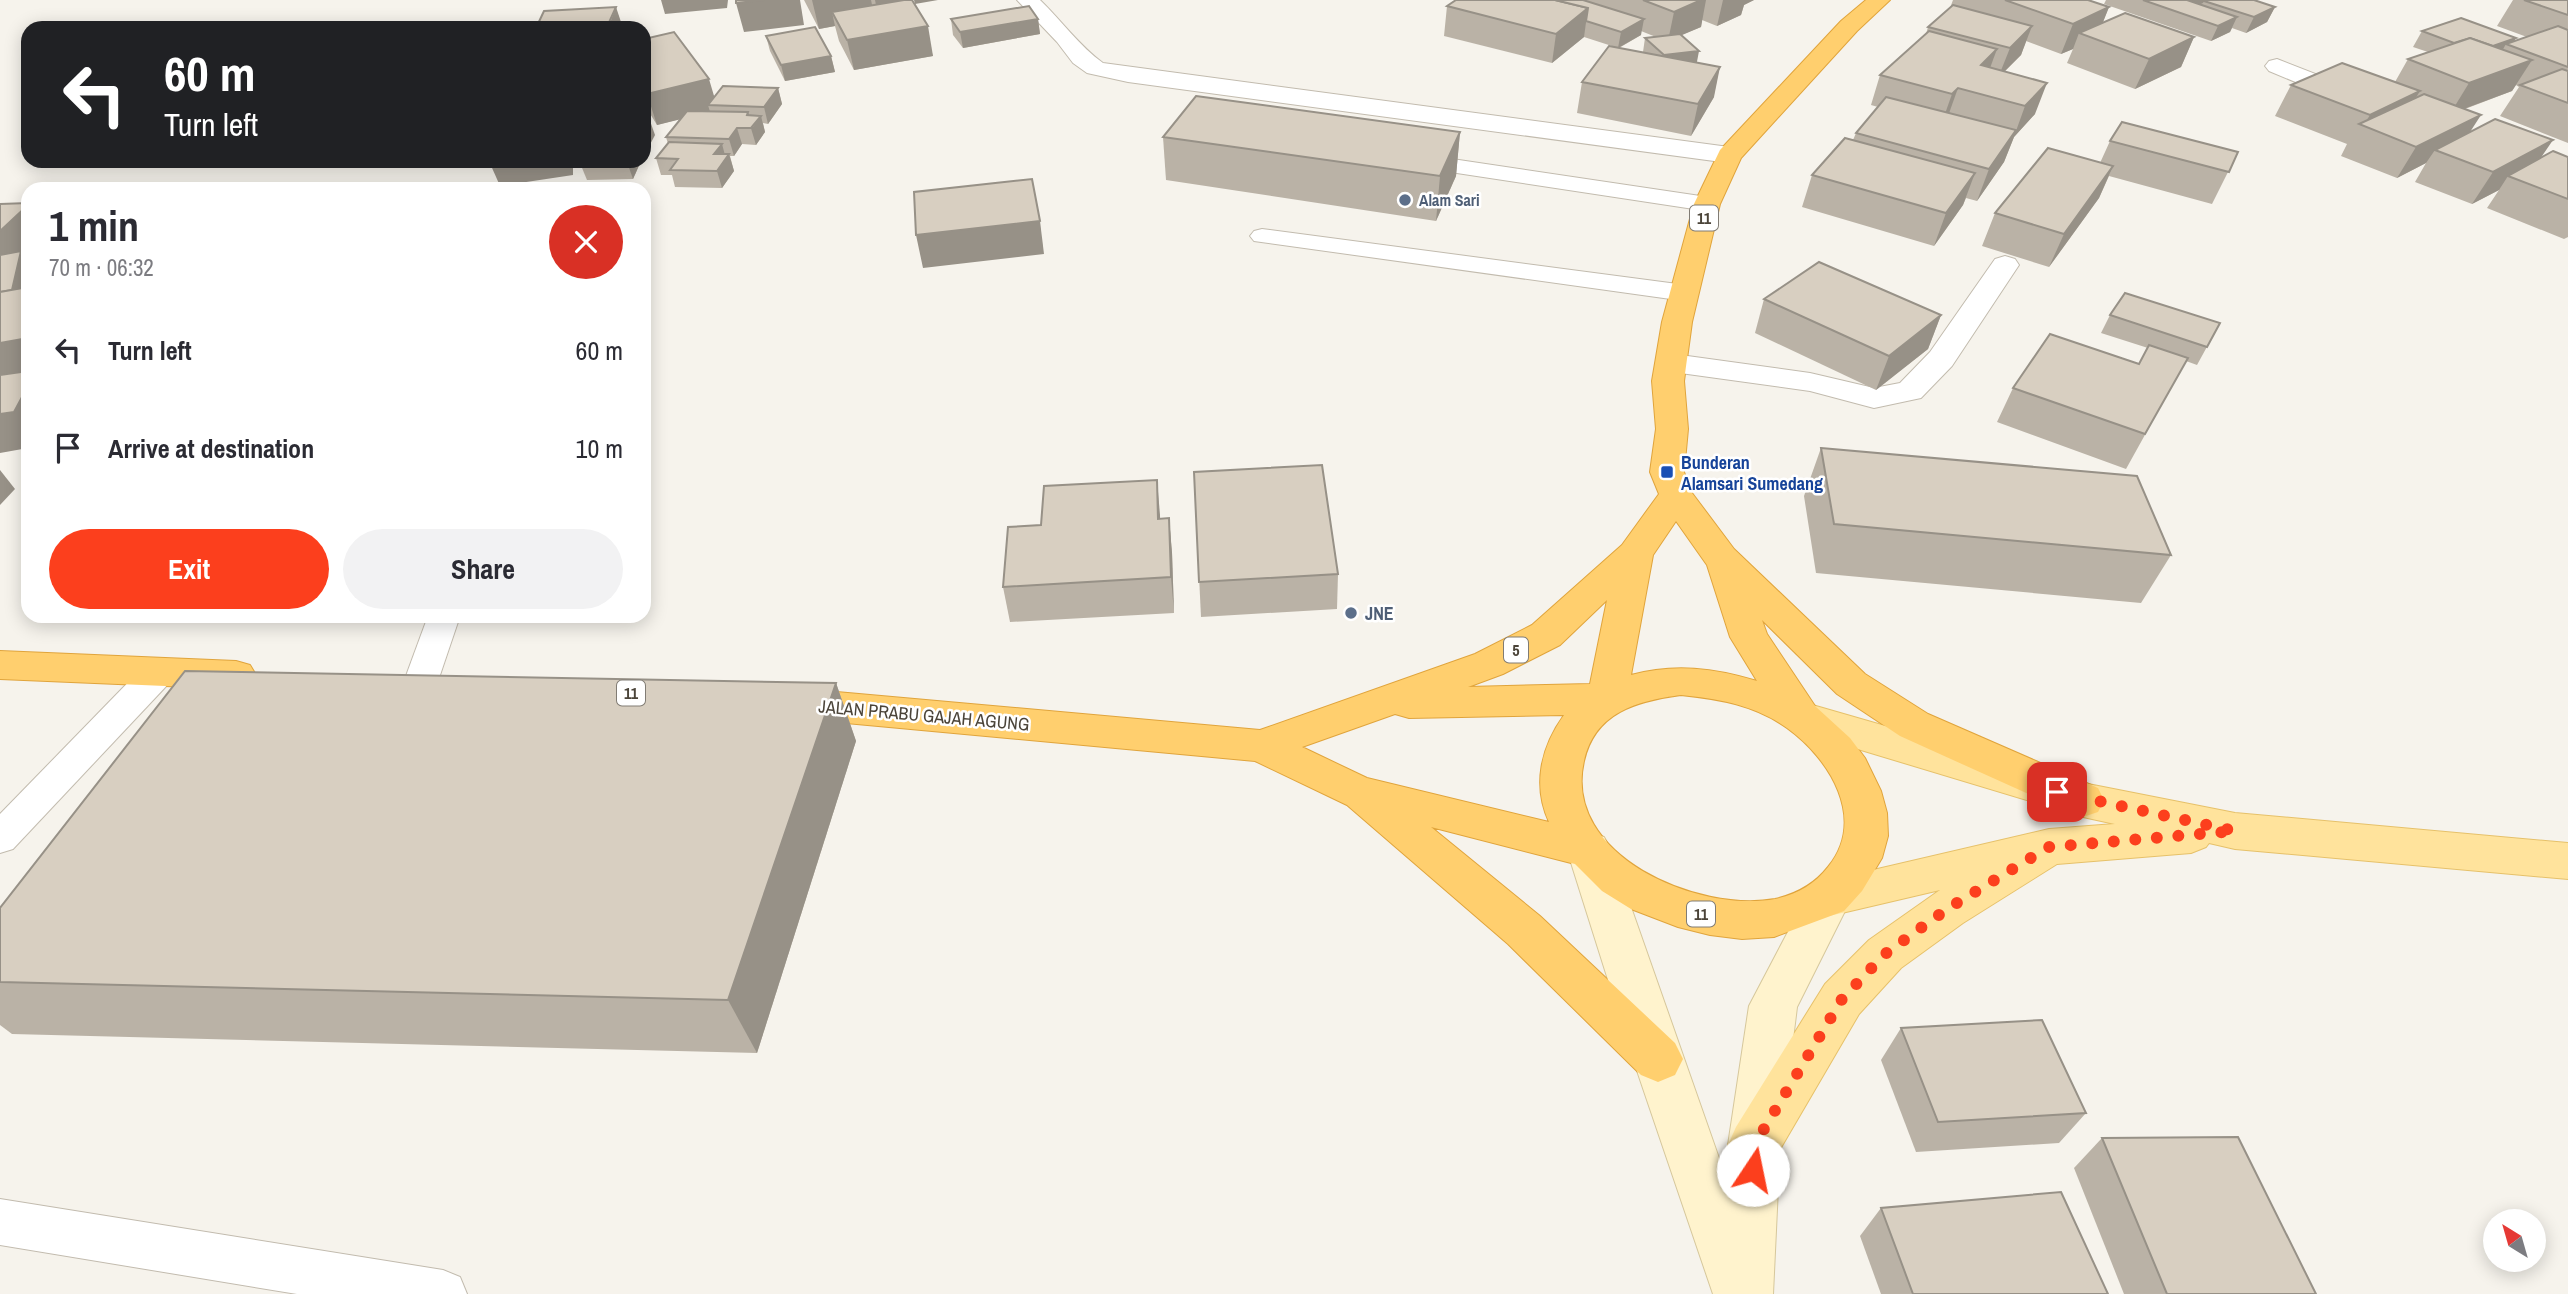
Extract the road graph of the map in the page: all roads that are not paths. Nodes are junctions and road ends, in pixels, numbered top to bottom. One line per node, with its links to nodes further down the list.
1 (1028, 0): 5 (street)
2 (1879, 0): 5 (highway, 11)
3 (2277, 66): 4 (street)
4 (2378, 107)
5 (1729, 155): 7 (highway, 11)
6 (1395, 158): 7 (lane)
7 (1707, 204): 10 (highway, 11)
8 (1262, 236): 10 (lane)
9 (2005, 265): 11 (street)
10 (1685, 293): 11 (highway, 11)
11 (1672, 363): 12 (highway, 11)
12 (1676, 495): 13 (highway); 14 (highway, 11)
13 (1635, 554): 23 (highway); 24 (highway, 5)
14 (1721, 558): 25 (highway, 11); 28 (highway)
15 (442, 623): 20 (lane)
16 (0, 665): 17 (highway)
17 (160, 671): 18 (highway); 30 (lane)
18 (270, 676)
19 (379, 682): 20 (highway)
20 (420, 684): 21 (highway)
21 (461, 685)
22 (750, 699): 26 (highway, JALAN PRABU GAJAH AGUNG / 11)
23 (1607, 699): 24 (highway, 11); 25 (highway, 11); 32 (highway, 11)
24 (1372, 704): 26 (highway, 11)
25 (1802, 717): 28 (main road); 34 (highway, 11)
26 (1261, 746): 27 (highway, 11)
27 (1358, 792): 32 (highway, 11); 35 (highway)
28 (2083, 800): 29 (main road)
29 (2235, 831): 31 (main road); 33 (main road)
30 (0, 838)
31 (2049, 847): 34 (main road); 36 (main road)
32 (1589, 850): 34 (highway, 11); 35 (main road)
33 (2568, 861)
34 (1829, 897): 36 (main road)
35 (1658, 1059): 39 (main road)
36 (1755, 1144): 39 (main road)
37 (0, 1222): 38 (lane)
38 (443, 1294)
39 (1744, 1294)

